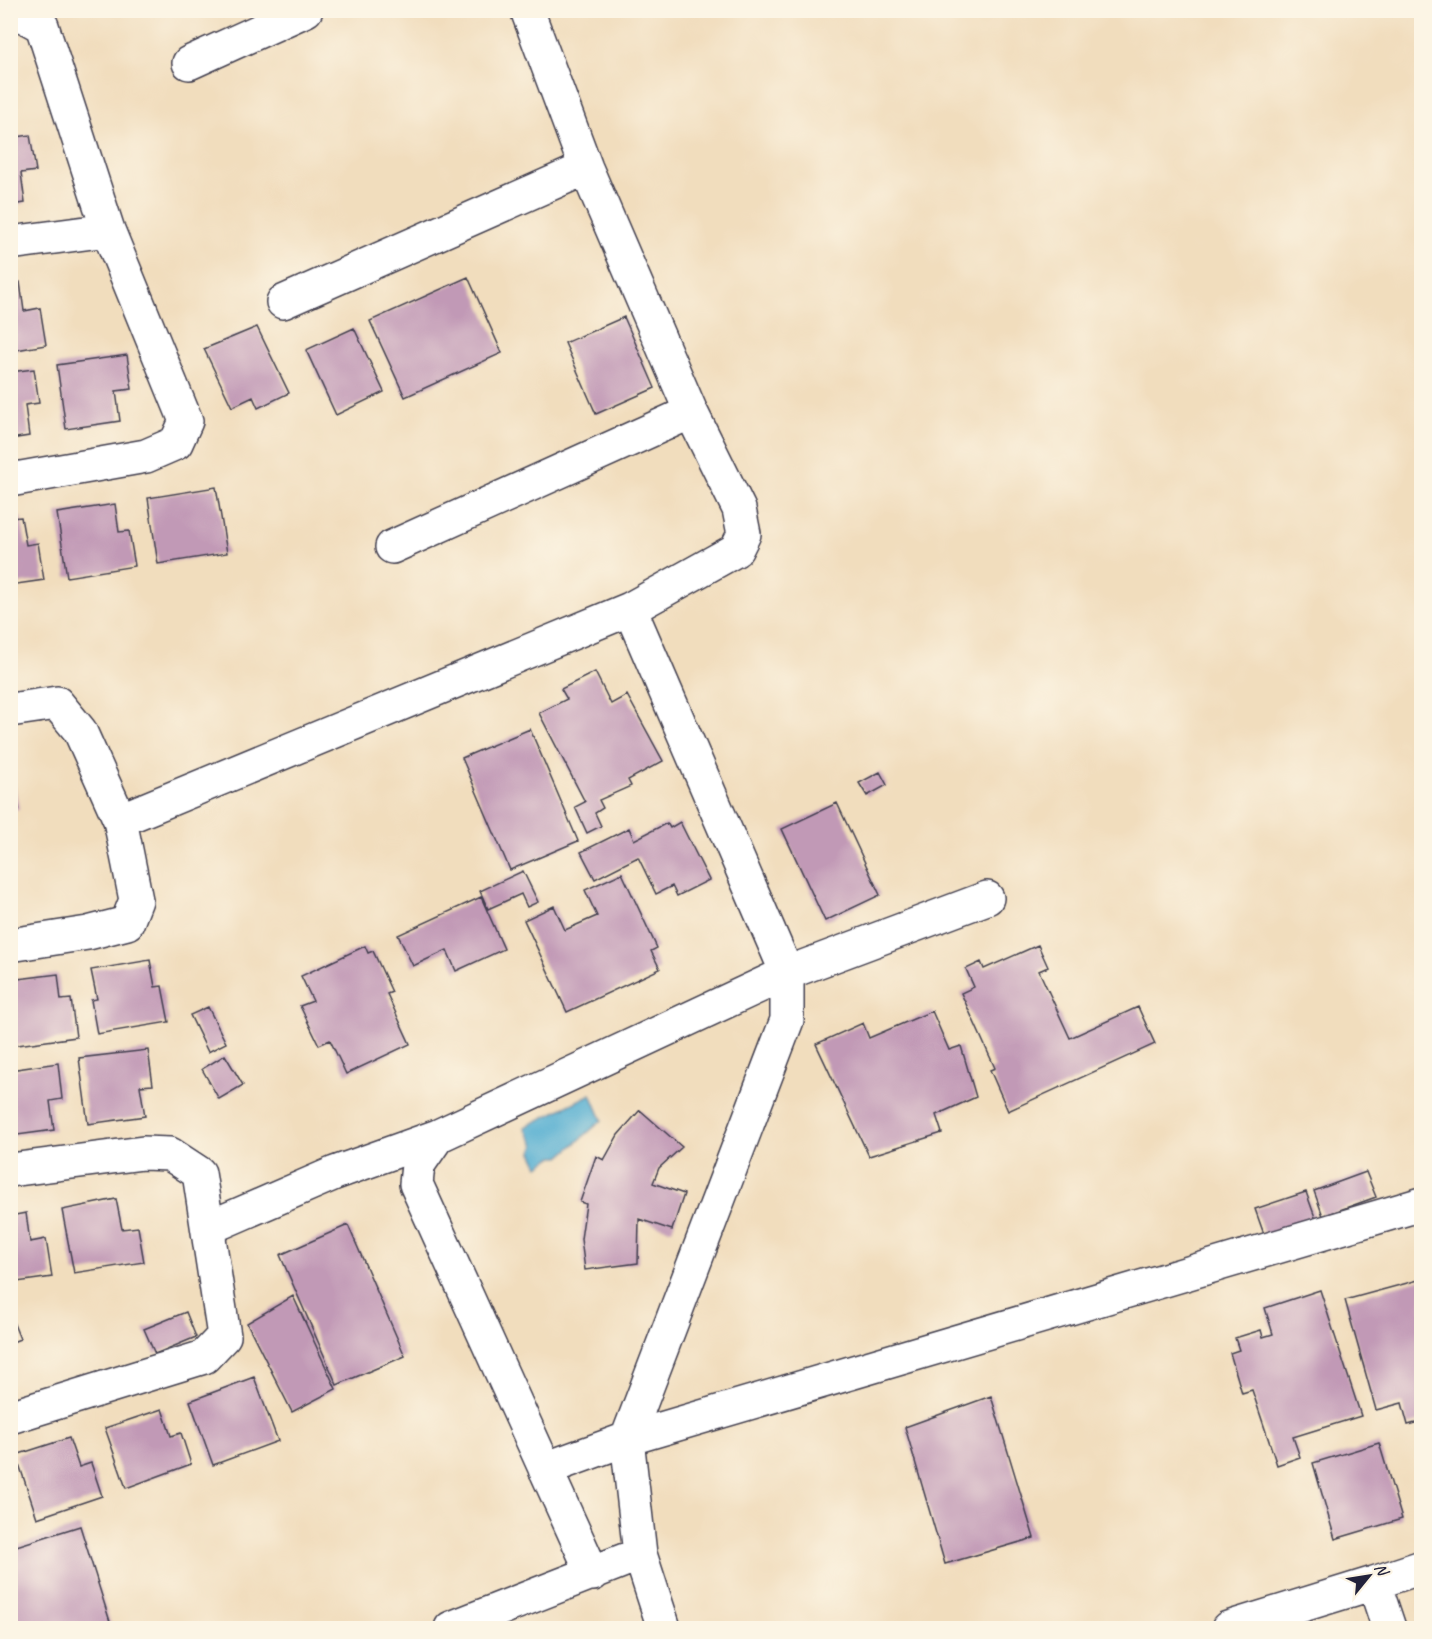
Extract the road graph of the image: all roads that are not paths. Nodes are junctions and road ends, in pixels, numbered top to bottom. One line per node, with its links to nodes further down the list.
1 (306, 10): 4 (street)
2 (527, 10): 5 (street)
3 (10, 11): 6 (street)
4 (189, 63)
5 (586, 168): 8 (street); 9 (street)
6 (108, 230): 7 (street); 10 (street)
7 (10, 243)
8 (283, 303)
9 (691, 412): 11 (street); 12 (street)
10 (10, 480)
11 (392, 547)
12 (630, 609): 14 (street); 17 (street)
13 (10, 710): 14 (street)
14 (120, 820): 16 (street)
15 (987, 898): 17 (street)
16 (10, 945)
17 (787, 973): 18 (street); 23 (street)
18 (438, 1136): 21 (street); 24 (street)
19 (10, 1170): 21 (street)
20 (1422, 1204): 23 (street)
21 (208, 1228): 22 (street)
22 (10, 1417)
23 (627, 1438): 24 (street); 25 (street)
24 (545, 1469): 27 (street)
25 (640, 1554): 27 (street); 30 (street)
26 (1422, 1567): 28 (street)
27 (593, 1574): 29 (street)
28 (1374, 1583): 31 (street); 32 (street)
29 (451, 1629)
30 (663, 1629)
31 (1228, 1629)
32 (1389, 1629)

